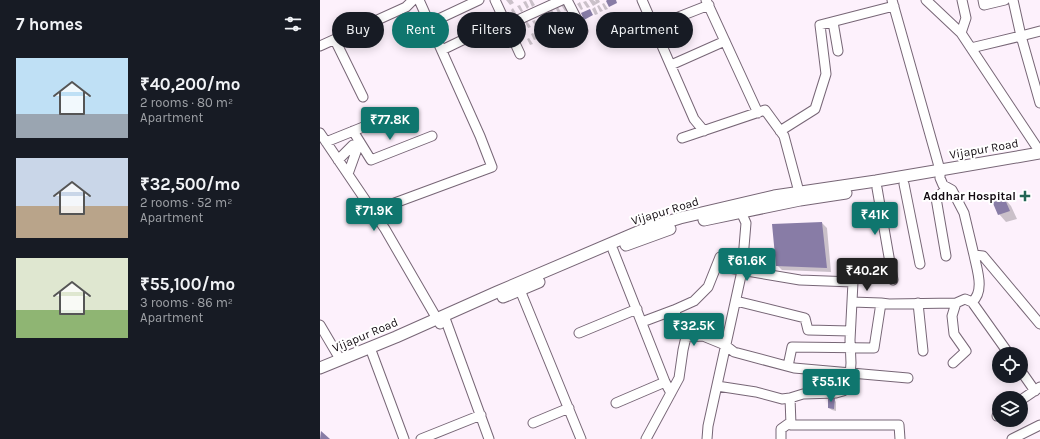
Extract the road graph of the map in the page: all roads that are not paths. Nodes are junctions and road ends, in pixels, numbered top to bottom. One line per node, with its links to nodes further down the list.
1 (412, 0): 22 (street)
2 (419, 0): 15 (street)
3 (479, 0): 20 (street)
4 (494, 0): 16 (street)
5 (562, 0): 21 (street)
6 (568, 0): 17 (street)
7 (642, 0): 18 (street)
8 (926, 0): 25 (street)
9 (962, 0): 25 (street)
10 (983, 0): 11 (street)
11 (1005, 0)
12 (1013, 0): 26 (street)
13 (707, 2): 19 (street); 28 (street)
14 (893, 3): 23 (street); 54 (street)
15 (425, 12)
16 (500, 12)
17 (574, 12)
18 (647, 12)
19 (686, 12)
20 (449, 14)
21 (526, 14)
22 (384, 17)
23 (833, 22): 36 (street); 45 (street)
24 (1040, 31): 26 (street)
25 (961, 33): 34 (street)
26 (1021, 36): 34 (street); 40 (street)
27 (332, 41): 30 (street)
28 (725, 41): 38 (street); 41 (street)
29 (457, 43): 35 (street)
30 (320, 46)
31 (339, 48): 39 (street)
32 (517, 48): 37 (street)
33 (663, 48): 38 (street)
34 (971, 48): 50 (street)
35 (442, 50): 59 (street)
36 (838, 50)
37 (520, 54)
38 (671, 65): 43 (street)
39 (363, 97)
40 (1040, 103)
41 (758, 113): 43 (street); 45 (street)
42 (388, 117): 44 (street)
43 (704, 130): 48 (street)
44 (353, 131): 47 (street); 49 (street)
45 (780, 131): 58 (street)
46 (320, 133): 49 (street)
47 (432, 136)
48 (682, 138)
49 (326, 142): 52 (street)
50 (1040, 153): 54 (main road, Vijapur Road)
51 (1040, 159): 54 (main road, Vijapur Road)
52 (338, 160): 53 (street); 53 (street)
53 (348, 174): 59 (street)
54 (940, 174): 55 (main road, Vijapur Road); 57 (street); 58 (main road, Vijapur Road)
55 (904, 184): 56 (main road, Vijapur Road); 65 (street)
56 (877, 188): 60 (main road, Vijapur Road); 68 (street)
57 (948, 188): 62 (street); 63 (street)
58 (799, 192): 78 (main road, Vijapur Road)
59 (373, 211): 78 (street)
60 (741, 212): 61 (main road, Vijapur Road); 67 (street)
61 (613, 250): 69 (main road, Vijapur Road); 76 (street)
62 (974, 255): 72 (street); 80 (street)
63 (946, 256)
64 (720, 257): 66 (street)
65 (920, 264)
66 (716, 266): 67 (street); 77 (street)
67 (742, 271): 70 (street); 71 (street)
68 (893, 280)
69 (520, 290): 78 (main road, Vijapur Road); 105 (street)
70 (736, 301): 82 (street); 85 (street)
71 (852, 302): 73 (street); 82 (street)
72 (972, 302): 74 (street); 86 (street)
73 (881, 303): 75 (street); 87 (street)
74 (956, 303): 75 (street); 91 (street)
75 (918, 304): 88 (street)
76 (636, 309): 79 (street); 83 (street)
77 (674, 310): 79 (street); 84 (street)
78 (441, 321): 89 (main road, Vijapur Road); 90 (main road, Vijapur Road); 106 (street)
79 (642, 322): 98 (street)
80 (1040, 324)
81 (320, 325): 90 (street)
82 (850, 331): 87 (street)
83 (580, 334)
84 (686, 337): 85 (street); 101 (street)
85 (725, 345): 92 (street); 99 (street)
86 (1004, 347)
87 (850, 348): 92 (street); 94 (street)
88 (923, 351)
89 (372, 353): 95 (main road, Vijapur Road); 110 (street)
90 (340, 360): 93 (main road, Vijapur Road)
91 (953, 363)
92 (788, 366): 94 (street)
93 (320, 368)
94 (849, 372): 96 (street); 103 (street)
95 (320, 375)
96 (908, 378)
97 (1028, 379): 100 (street)
98 (664, 382): 101 (street); 104 (street)
99 (717, 386): 103 (street); 115 (street)
100 (1037, 389): 102 (street)
101 (670, 393): 114 (street)
102 (1028, 395)
103 (790, 398): 108 (street)
104 (616, 403)
105 (569, 408): 107 (street); 113 (street)
106 (481, 415): 111 (street); 112 (street)
107 (533, 423)
108 (791, 425): 116 (street); 117 (street)
109 (1040, 425): 118 (street)
110 (404, 439)
111 (421, 439)
112 (489, 439)
113 (581, 439)
114 (646, 439)
115 (707, 439)
116 (781, 439)
117 (900, 439)
118 (1012, 439)

